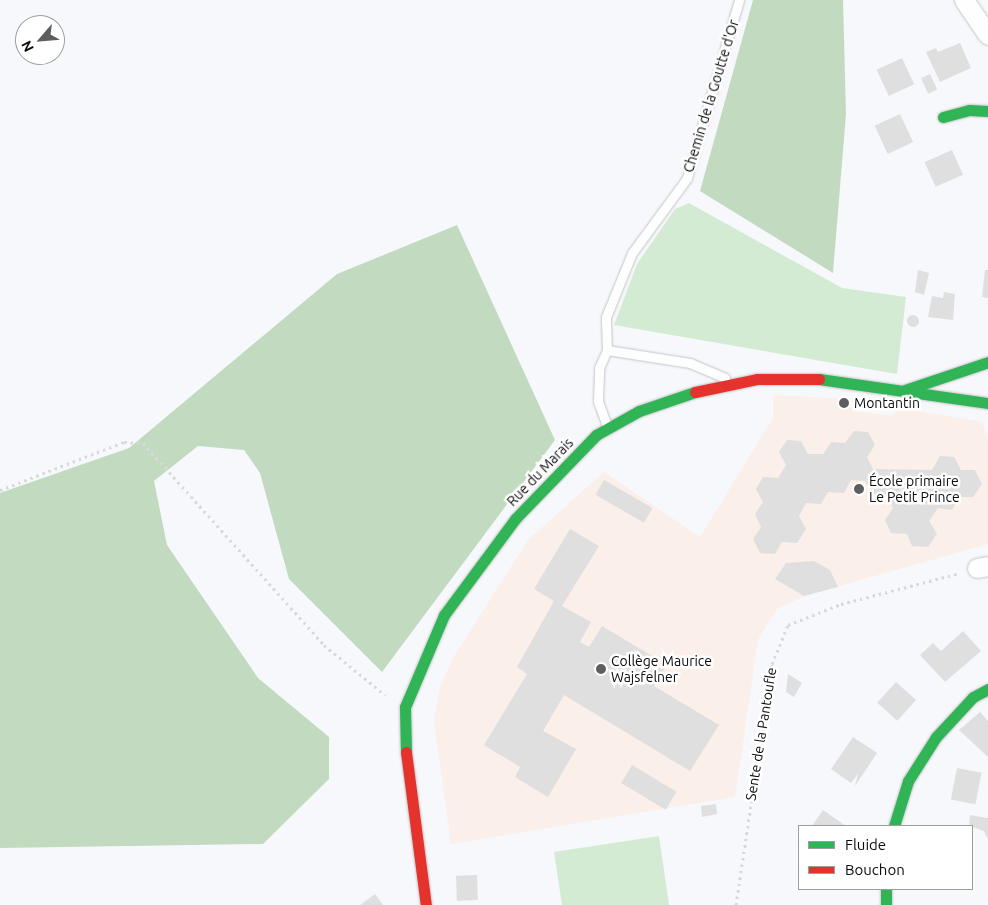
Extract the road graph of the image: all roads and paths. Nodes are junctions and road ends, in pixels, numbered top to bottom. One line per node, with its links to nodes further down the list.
1 (739, 0): 6 (lane, Chemin de la Goutte d'Or)
2 (964, 0): 3 (street)
3 (988, 35)
4 (988, 111): 5 (street)
5 (943, 118)
6 (607, 350): 8 (lane); 11 (lane)
7 (988, 362): 9 (street)
8 (734, 383): 9 (street, Rue du Marais); 11 (street, Rue du Marais)
9 (905, 391): 10 (street, Rue du Marais)
10 (988, 403)
11 (608, 429): 15 (street, Rue du Marais)
12 (0, 490): 15 (path)
13 (983, 567): 19 (path, Sente de la Pantoufle)
14 (988, 690): 16 (street)
15 (405, 707): 18 (street, Rue du Marais)
16 (894, 825)
17 (886, 890): 20 (street)
18 (426, 905)
19 (736, 905)
20 (886, 905)

